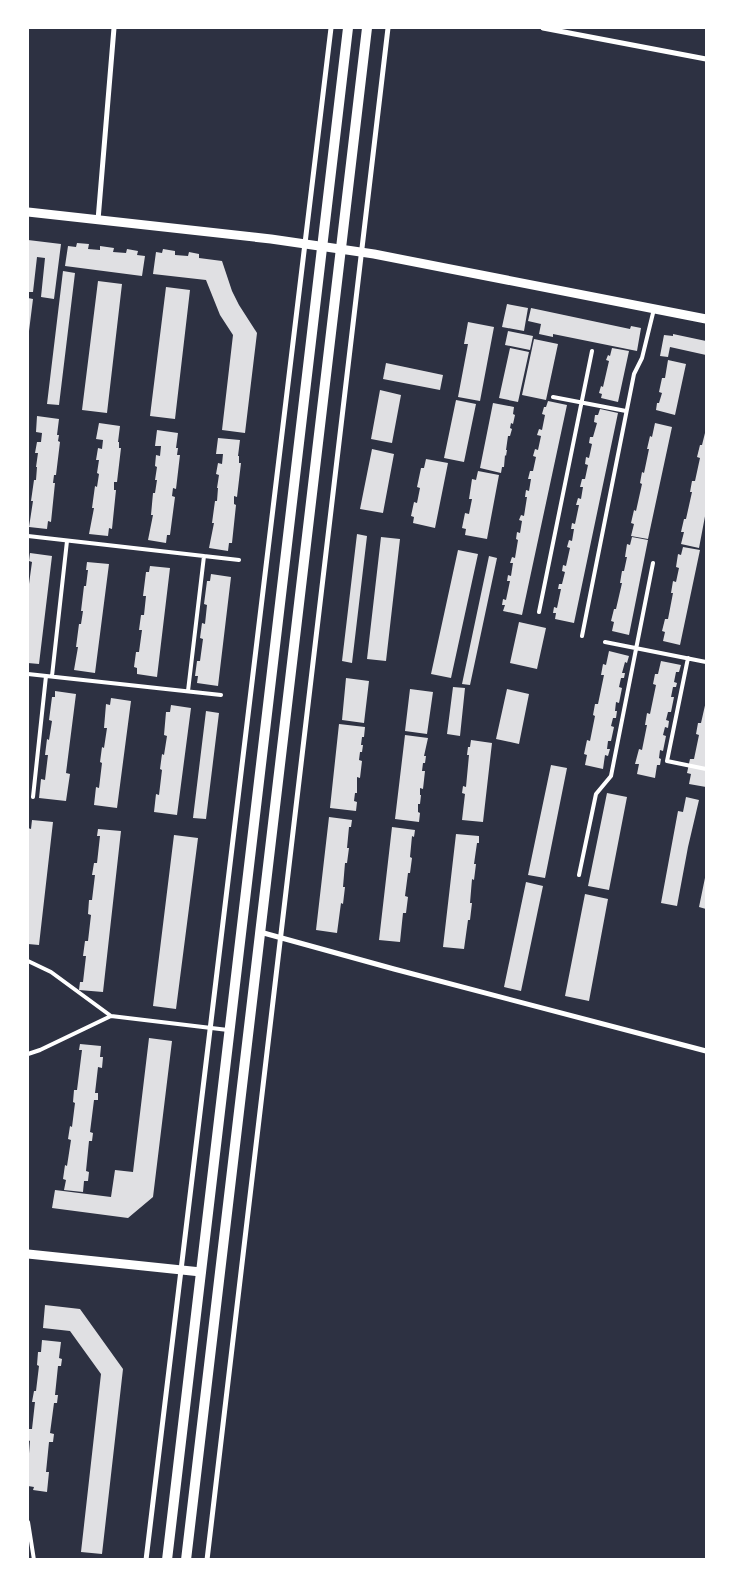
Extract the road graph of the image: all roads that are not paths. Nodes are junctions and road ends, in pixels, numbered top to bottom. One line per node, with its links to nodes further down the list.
1 (114, 28): 9 (street)
2 (331, 28): 10 (street)
3 (348, 28): 11 (main road)
4 (367, 28): 12 (main road)
5 (388, 28): 13 (street)
6 (543, 28): 7 (street)
7 (706, 59)
8 (28, 212): 9 (street)
9 (98, 220): 10 (street)
10 (305, 244): 11 (street); 43 (street)
11 (322, 246): 12 (street); 44 (main road)
12 (341, 249): 13 (street); 39 (main road)
13 (362, 252): 14 (street); 40 (street)
14 (654, 309): 15 (street); 19 (lane)
15 (706, 319)
16 (592, 352): 18 (lane)
17 (553, 396): 18 (lane)
18 (582, 402): 19 (lane); 25 (lane)
19 (626, 411): 26 (lane)
20 (28, 536): 21 (lane)
21 (67, 541): 22 (lane); 33 (lane)
22 (204, 556): 23 (lane); 34 (lane)
23 (239, 560)
24 (653, 563): 28 (lane)
25 (539, 612)
26 (582, 636)
27 (605, 642): 28 (lane)
28 (636, 648): 29 (lane); 38 (lane)
29 (688, 658): 30 (lane); 36 (lane)
30 (706, 662)
31 (28, 674): 32 (lane)
32 (46, 676): 33 (lane); 37 (lane)
33 (52, 676): 34 (lane)
34 (188, 691): 35 (lane)
35 (221, 695)
36 (706, 769)
37 (33, 797)
38 (580, 875)
39 (260, 932): 40 (street); 54 (main road)
40 (281, 938): 45 (street); 55 (street)
41 (28, 961): 42 (lane)
42 (111, 1016): 43 (lane); 46 (lane)
43 (210, 1028): 44 (lane); 48 (street)
44 (230, 1030): 49 (main road)
45 (706, 1051)
46 (28, 1054)
47 (28, 1254): 48 (street)
48 (181, 1270): 49 (street); 52 (street)
49 (200, 1272): 53 (main road)
50 (28, 1522): 51 (lane)
51 (34, 1560)
52 (146, 1560)
53 (167, 1560)
54 (186, 1560)
55 (207, 1560)

